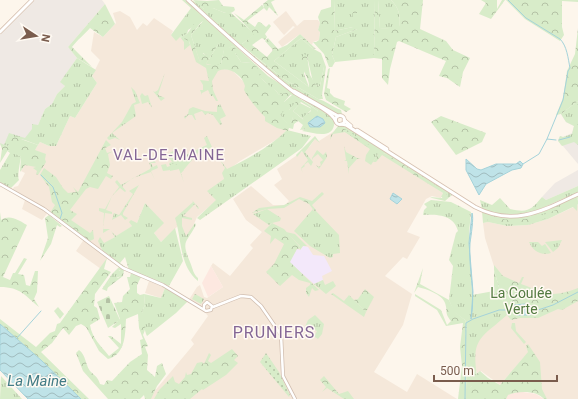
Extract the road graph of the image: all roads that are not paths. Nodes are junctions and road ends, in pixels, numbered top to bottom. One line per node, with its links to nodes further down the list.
1 (32, 0): 3 (main road)
2 (188, 0): 4 (main road)
3 (0, 32)
4 (291, 89): 5 (main road); 6 (main road)
5 (338, 116): 6 (main road); 7 (main road)
6 (335, 120): 8 (main road)
7 (344, 120): 8 (main road); 9 (main road)
8 (341, 124): 9 (main road)
9 (393, 155): 11 (main road)
10 (0, 184): 13 (street)
11 (578, 194)
12 (213, 306): 13 (street); 13 (street); 14 (street)
13 (204, 307)
14 (294, 399)

